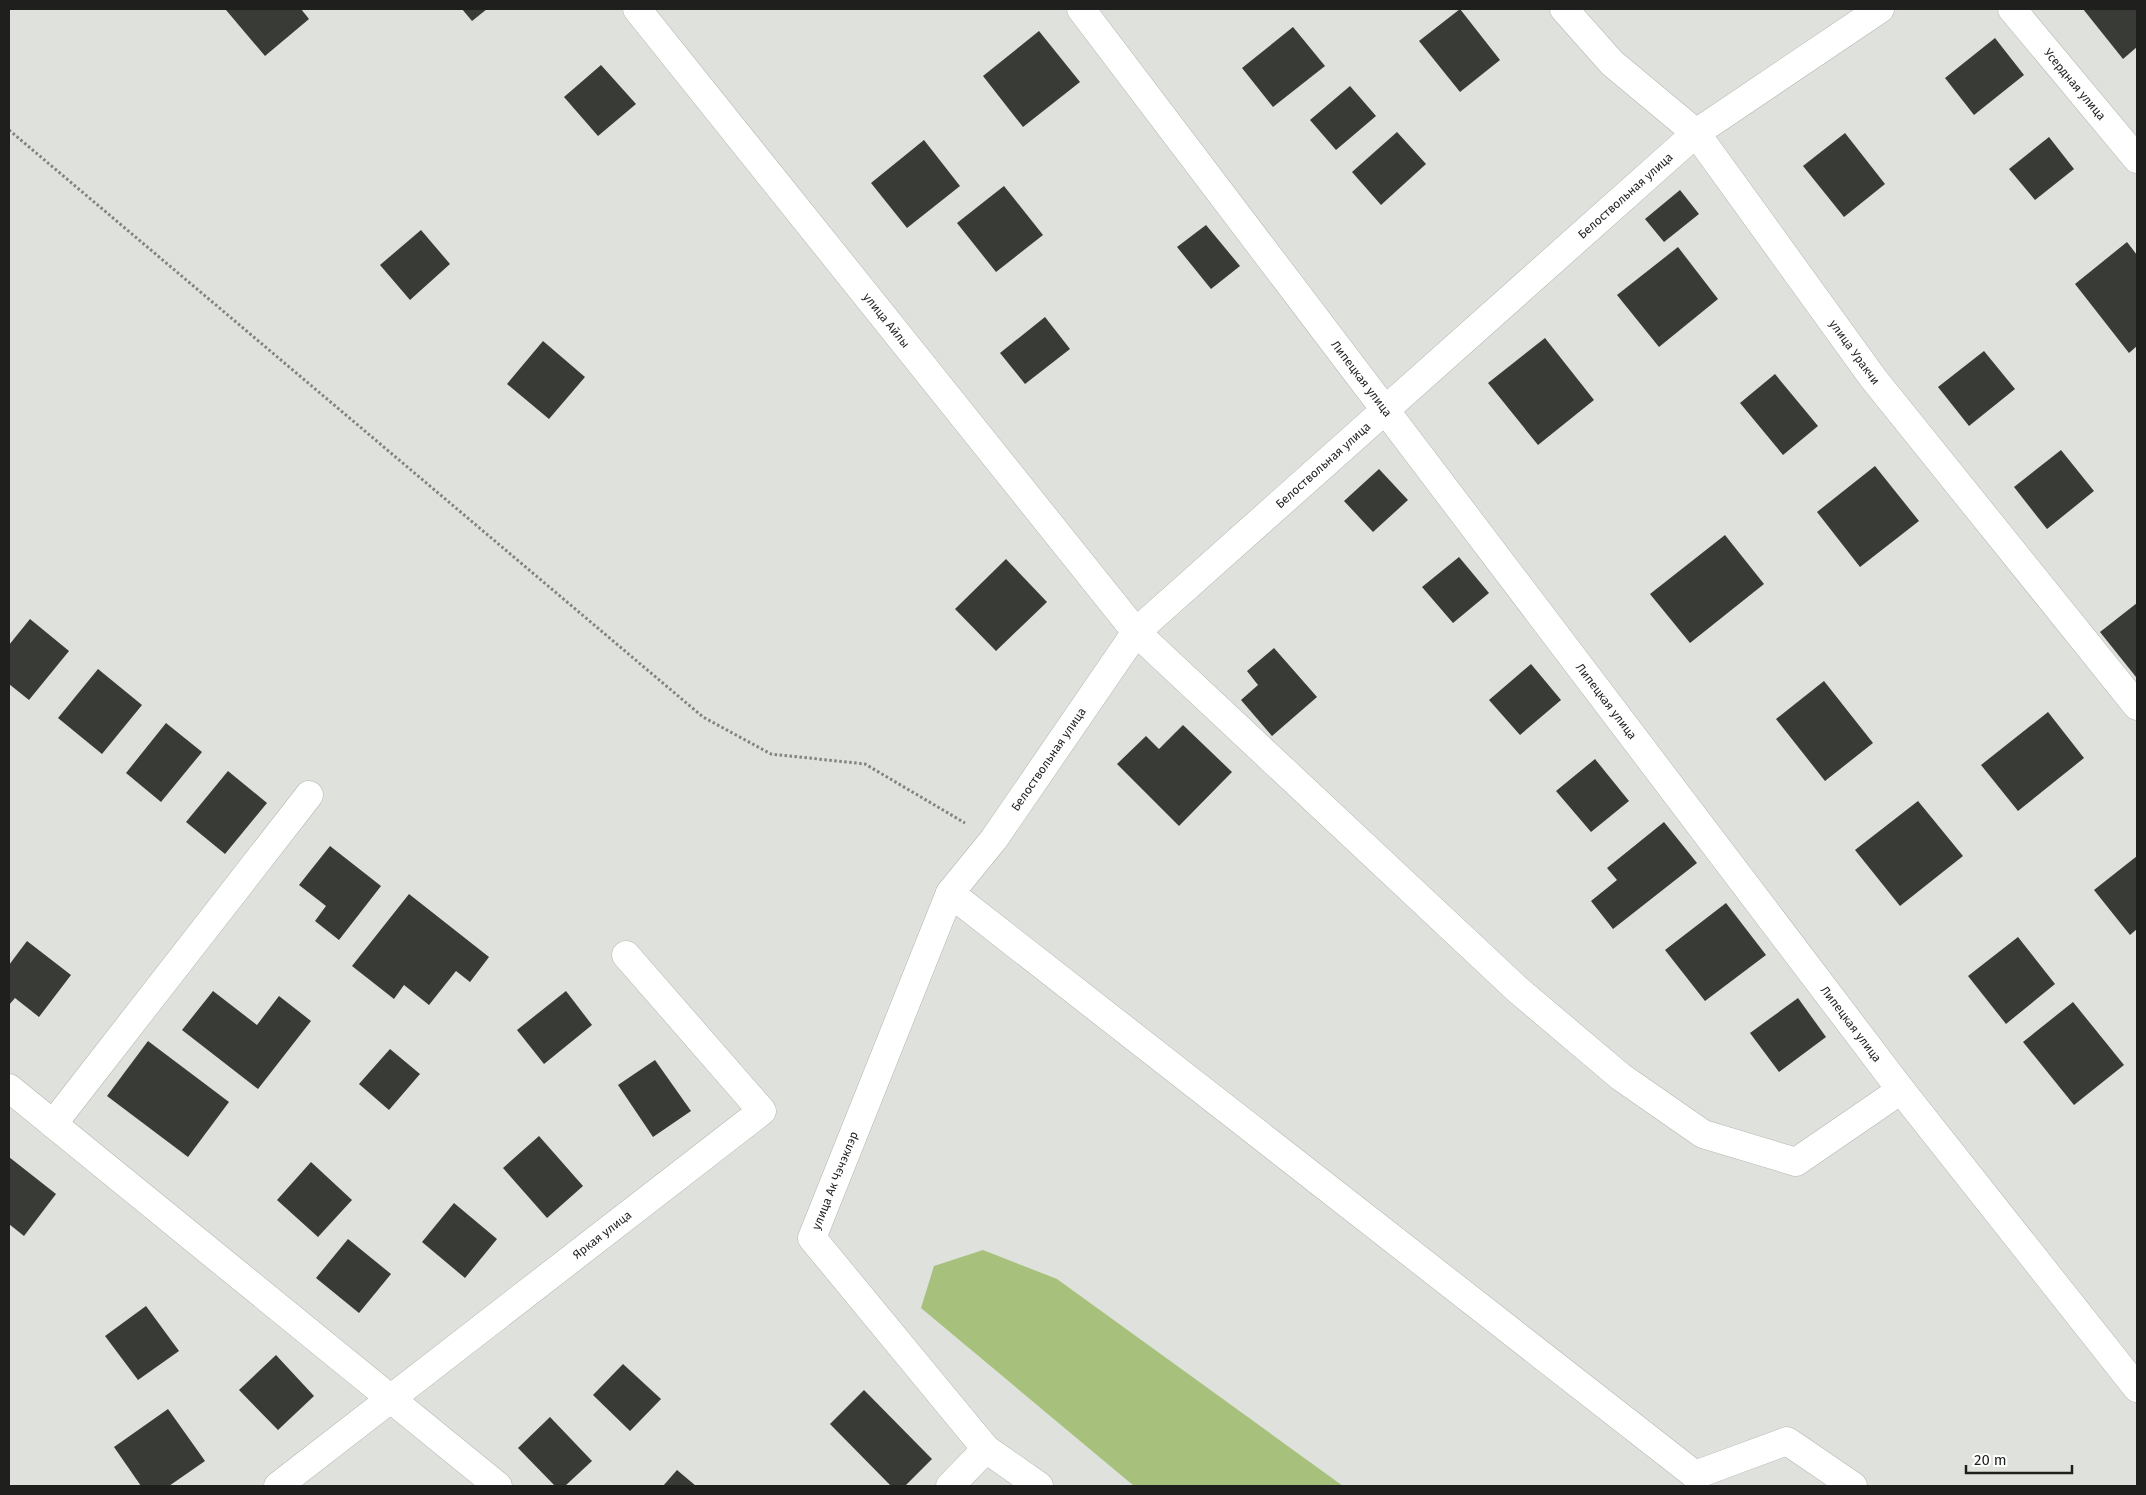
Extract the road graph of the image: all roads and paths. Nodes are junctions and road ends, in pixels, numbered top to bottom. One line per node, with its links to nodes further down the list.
1 (637, 9): 10 (street, улица Айлы)
2 (1081, 9): 9 (street, Липецкая улица)
3 (1564, 9): 7 (street, улица Уракчи)
4 (1880, 9): 7 (street, Белоствольная улица)
5 (2012, 9): 8 (street, Усердная улица)
6 (9, 130): 13 (path)
7 (1696, 133): 9 (street, Белоствольная улица); 11 (street, улица Уракчи)
8 (2137, 159)
9 (1385, 411): 10 (street, Белоствольная улица); 17 (street, Липецкая улица)
10 (1136, 632): 13 (street, Белоствольная улица); 17 (street, улица Айлы)
11 (2137, 706)
12 (309, 795): 18 (street)
13 (994, 839): 14 (street, Белоствольная улица)
14 (950, 893): 21 (street, улица Ак Чэчэклэр); 26 (street)
15 (626, 955): 20 (street, Яркая улица)
16 (9, 1088): 18 (street)
17 (1901, 1090): 19 (street, Липецкая улица)
18 (53, 1124): 20 (street)
19 (2137, 1388)
20 (392, 1398): 22 (street, Яркая улица); 23 (street)
21 (986, 1449): 24 (street); 25 (street, улица Ак Чэчэклэр)
22 (278, 1486)
23 (498, 1486)
24 (950, 1486)
25 (1039, 1486)
26 (1853, 1486)

